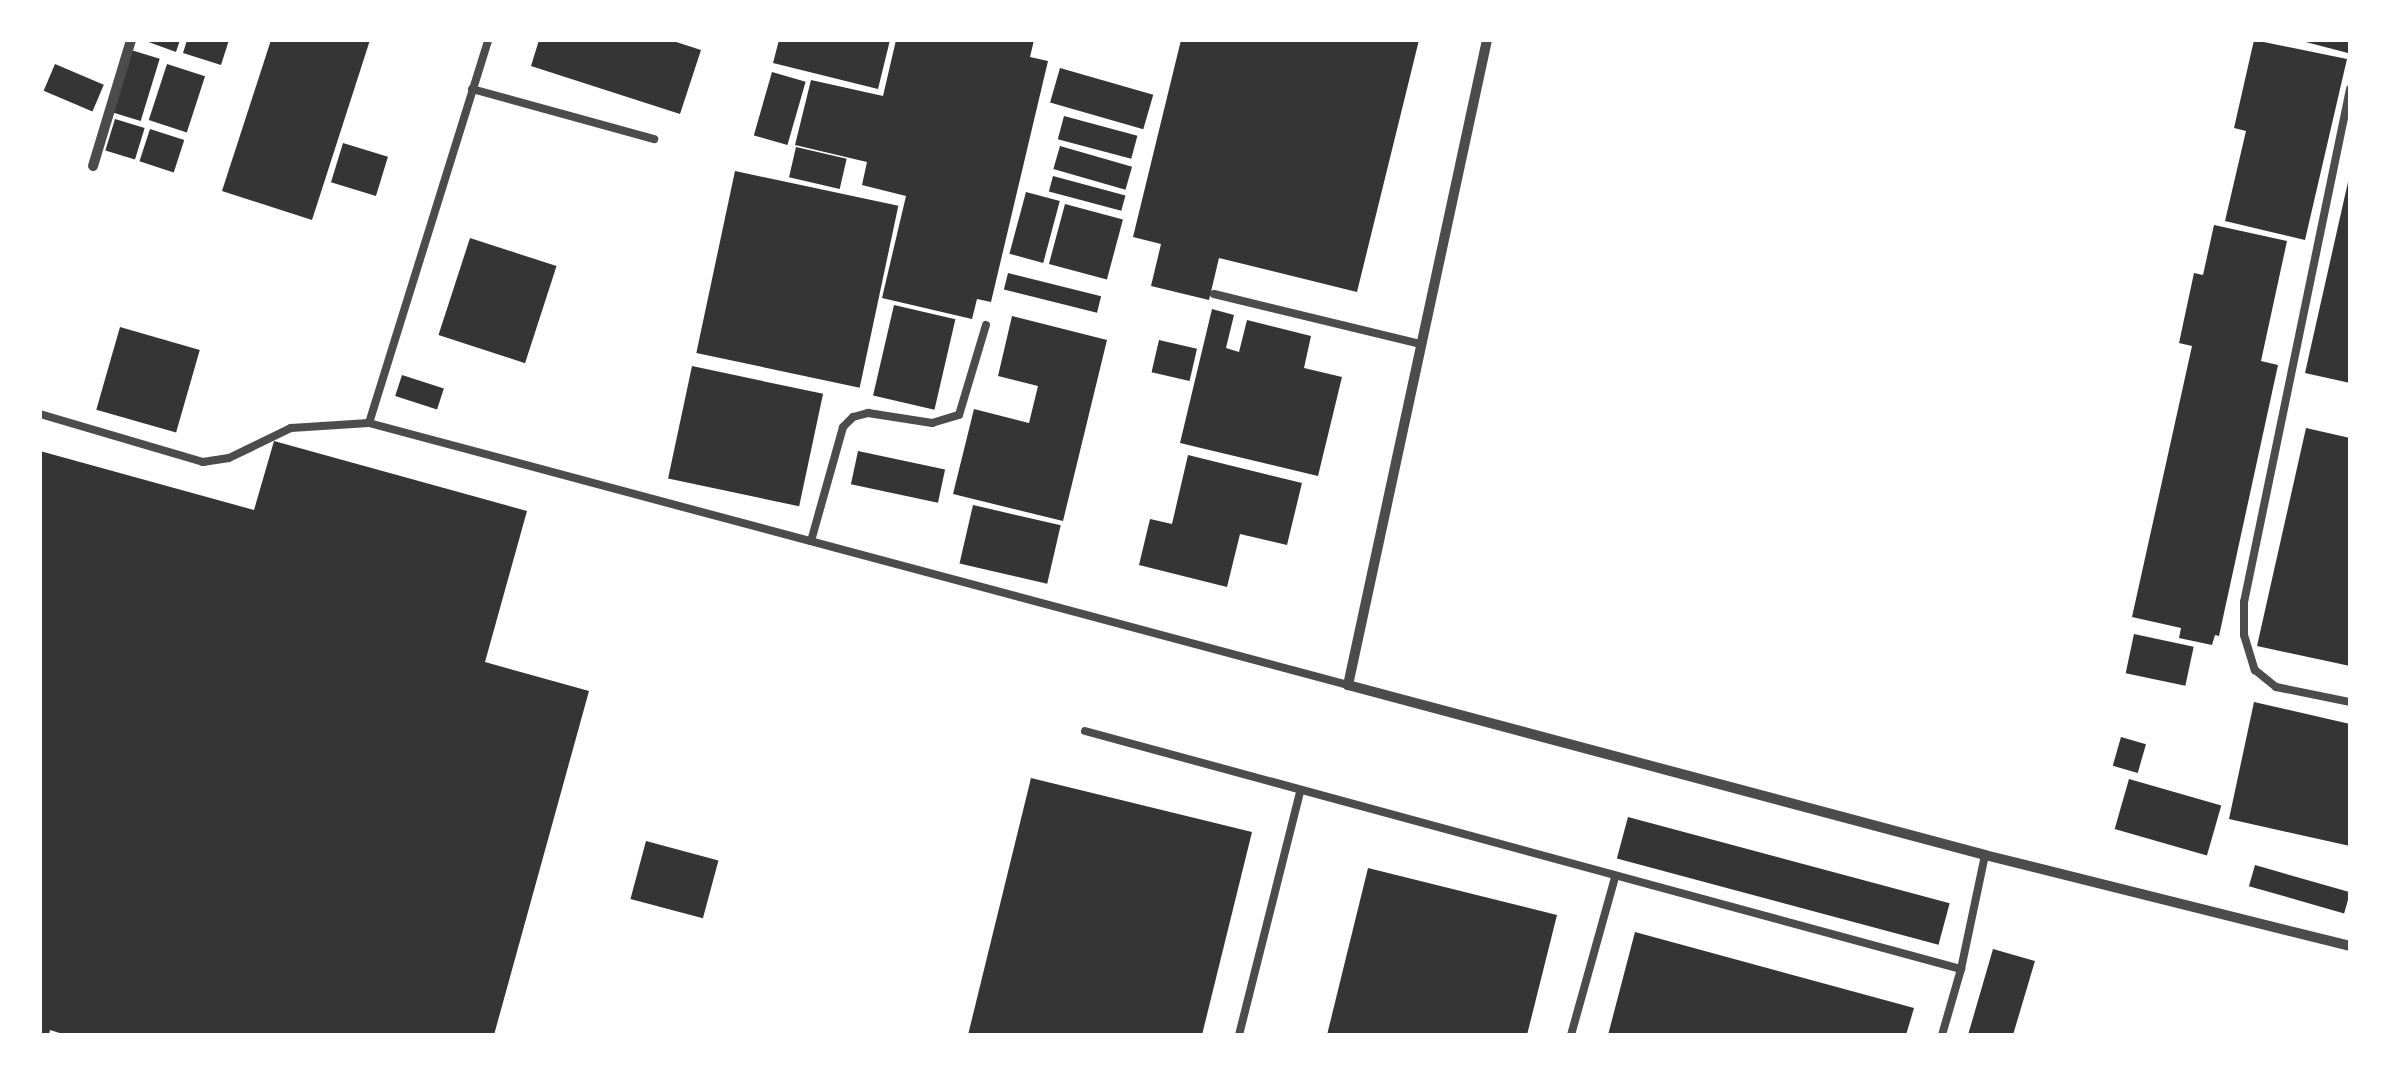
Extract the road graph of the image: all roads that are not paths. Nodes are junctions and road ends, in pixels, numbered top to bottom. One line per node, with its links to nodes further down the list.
1 (131, 40): 7 (street)
2 (488, 40): 4 (lane)
3 (1487, 40): 10 (street)
4 (472, 89): 6 (lane); 12 (lane)
5 (2349, 95): 15 (lane)
6 (654, 139)
7 (93, 166)
8 (1214, 294): 10 (lane)
9 (986, 325): 13 (lane)
10 (1422, 344): 14 (street)
11 (40, 414): 12 (lane)
12 (369, 423): 13 (lane)
13 (812, 541): 14 (lane)
14 (1348, 685): 18 (street)
15 (2350, 702)
16 (1084, 731): 17 (lane)
17 (1300, 792): 19 (lane); 22 (lane)
18 (1986, 856): 20 (street); 21 (lane)
19 (1615, 877): 21 (lane); 23 (lane)
20 (2350, 946)
21 (1961, 970): 24 (lane)
22 (1240, 1035)
23 (1572, 1035)
24 (1942, 1035)

